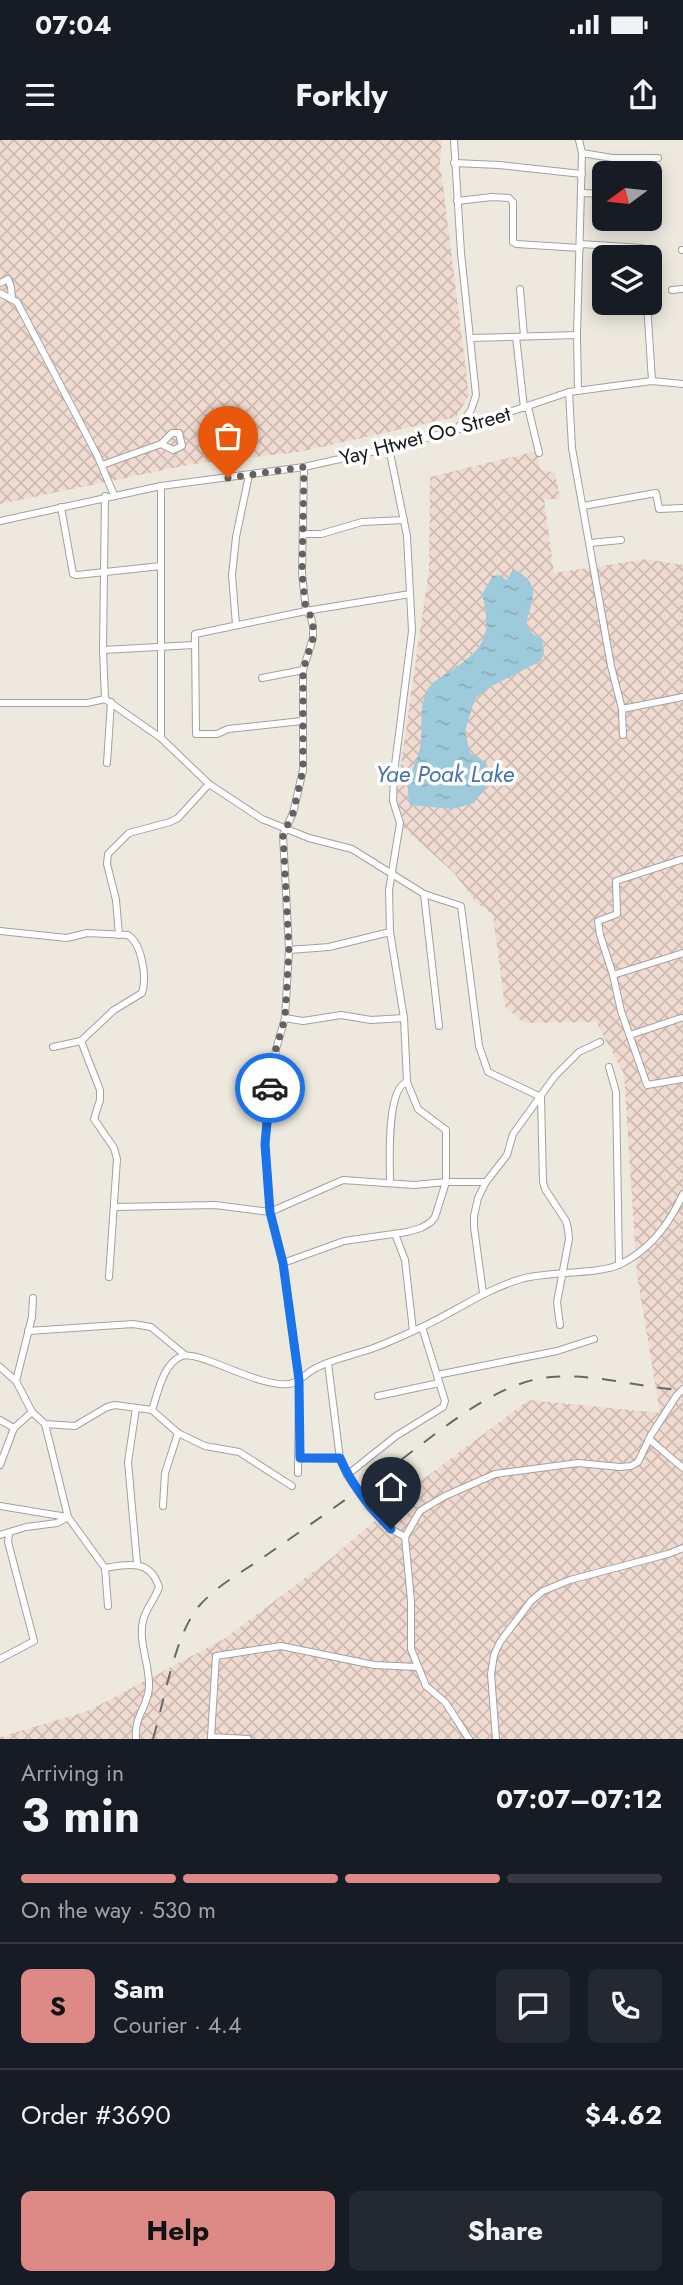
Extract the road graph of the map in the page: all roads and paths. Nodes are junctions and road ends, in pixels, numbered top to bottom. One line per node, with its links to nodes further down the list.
1 (454, 140): 5 (street)
2 (579, 140): 3 (street)
3 (582, 153): 4 (street); 6 (street)
4 (658, 158)
5 (454, 163): 6 (street); 9 (street)
6 (582, 174): 7 (street)
7 (581, 193): 8 (street); 10 (street)
8 (592, 193)
9 (457, 201): 10 (street); 21 (street)
10 (580, 246): 11 (street); 19 (street)
11 (592, 246)
12 (0, 283): 17 (street)
13 (520, 289): 20 (street)
14 (683, 289): 15 (street)
15 (672, 290)
16 (0, 293): 17 (street)
17 (12, 299): 31 (street)
18 (648, 315): 22 (street)
19 (577, 335): 20 (street); 24 (street)
20 (520, 336): 21 (street); 26 (street)
21 (470, 338): 27 (street)
22 (652, 382): 23 (street, Yay Htwet Oo Street); 24 (street, Yay Htwet Oo Street)
23 (683, 384)
24 (578, 391): 25 (street, Yay Htwet Oo Street)
25 (569, 392): 26 (street, Yay Htwet Oo Street); 38 (street)
26 (526, 407): 27 (street, Yay Htwet Oo Street); 30 (street)
27 (456, 430): 29 (street, Yay Htwet Oo Street)
28 (161, 444): 31 (street)
29 (389, 448): 32 (street, Yay Htwet Oo Street); 40 (street)
30 (539, 453)
31 (102, 465): 35 (street)
32 (304, 467): 33 (street, Yay Htwet Oo Street); 42 (street)
33 (250, 475): 34 (street, Yay Htwet Oo Street); 49 (street)
34 (161, 486): 35 (street, Yay Htwet Oo Street); 45 (street)
35 (114, 495): 36 (street, Yay Htwet Oo Street)
36 (105, 496): 37 (street, Yay Htwet Oo Street); 46 (street)
37 (61, 506): 41 (street, Yay Htwet Oo Street); 46 (street)
38 (583, 506): 39 (street); 44 (street)
39 (683, 508)
40 (404, 520): 42 (street); 47 (street)
41 (0, 521)
42 (303, 534): 48 (street)
43 (621, 540): 44 (street)
44 (590, 543): 58 (street)
45 (160, 566): 46 (street); 51 (street)
46 (104, 572): 52 (street)
47 (410, 594): 48 (street); 66 (street)
48 (306, 611): 49 (street); 53 (street)
49 (236, 625): 50 (street)
50 (194, 645): 51 (street); 59 (street)
51 (162, 647): 52 (street); 61 (street)
52 (103, 650): 56 (street)
53 (303, 670): 54 (street); 59 (street)
54 (262, 678)
55 (683, 696): 58 (street)
56 (108, 700): 57 (street); 61 (street); 62 (street)
57 (0, 703)
58 (622, 709): 60 (street)
59 (302, 721): 64 (street)
60 (623, 735)
61 (160, 738): 63 (street)
62 (107, 763)
63 (209, 784): 64 (street); 70 (street)
64 (287, 828): 66 (street); 71 (street)
65 (683, 859): 73 (street)
66 (393, 875): 67 (street); 69 (street)
67 (424, 894): 77 (street); 85 (street)
68 (0, 931): 70 (street)
69 (390, 932): 71 (street); 75 (street)
70 (118, 934): 79 (street)
71 (289, 950): 74 (street)
72 (683, 953): 73 (street)
73 (613, 975): 78 (street)
74 (285, 1018): 75 (street); 91 (street)
75 (404, 1018): 84 (street)
76 (681, 1018): 78 (street)
77 (439, 1026)
78 (630, 1035): 83 (street)
79 (82, 1041): 81 (street); 90 (street)
80 (600, 1042): 85 (street)
81 (54, 1047)
82 (610, 1068): 94 (street)
83 (683, 1079)
84 (407, 1082): 86 (street); 88 (street)
85 (541, 1097): 87 (street); 95 (street)
86 (446, 1182): 87 (street); 88 (street); 92 (street)
87 (486, 1182): 97 (street)
88 (390, 1183): 91 (street)
89 (683, 1194): 94 (street)
90 (115, 1206): 91 (street); 96 (street)
91 (270, 1212): 93 (street)
92 (395, 1234): 93 (street); 102 (street)
93 (283, 1263): 108 (street)
94 (619, 1265): 95 (street)
95 (563, 1272): 97 (street); 99 (street)
96 (109, 1277)
97 (483, 1293): 100 (street)
98 (33, 1298): 101 (street)
99 (560, 1325)
100 (422, 1327): 102 (street); 107 (street)
101 (28, 1331): 104 (street); 109 (street)
102 (413, 1331): 105 (street)
103 (594, 1339): 107 (street)
104 (185, 1355): 108 (street); 114 (street)
105 (328, 1363): 108 (street); 122 (street)
106 (0, 1367): 109 (street)
107 (437, 1375): 110 (street)
108 (299, 1380): 121 (street)
109 (16, 1381): 115 (street)
110 (439, 1383): 112 (street); 126 (street)
111 (683, 1389): 120 (street)
112 (377, 1396)
113 (136, 1408): 114 (street); 117 (street); 135 (street)
114 (152, 1410): 119 (street)
115 (32, 1412): 117 (street); 118 (street)
116 (0, 1420): 118 (street)
117 (45, 1424): 130 (street)
118 (14, 1428): 123 (street)
119 (177, 1433): 127 (street); 129 (street)
120 (649, 1439): 124 (street); 133 (street)
121 (300, 1458): 122 (street); 125 (street)
122 (340, 1458): 126 (street)
123 (0, 1465)
124 (683, 1468)
125 (298, 1474)
126 (347, 1475): 133 (street)
127 (292, 1486)
128 (0, 1506): 130 (street)
129 (163, 1506)
130 (68, 1517): 131 (street); 136 (street)
131 (9, 1534): 132 (street); 138 (street)
132 (0, 1535)
133 (405, 1537): 139 (street)
134 (683, 1548): 143 (street)
135 (137, 1563): 136 (street); 140 (street)
136 (105, 1568): 137 (street)
137 (108, 1606)
138 (0, 1659)
139 (417, 1667): 141 (street); 142 (street)
140 (136, 1739)
141 (246, 1739)
142 (469, 1739)
143 (496, 1739)

